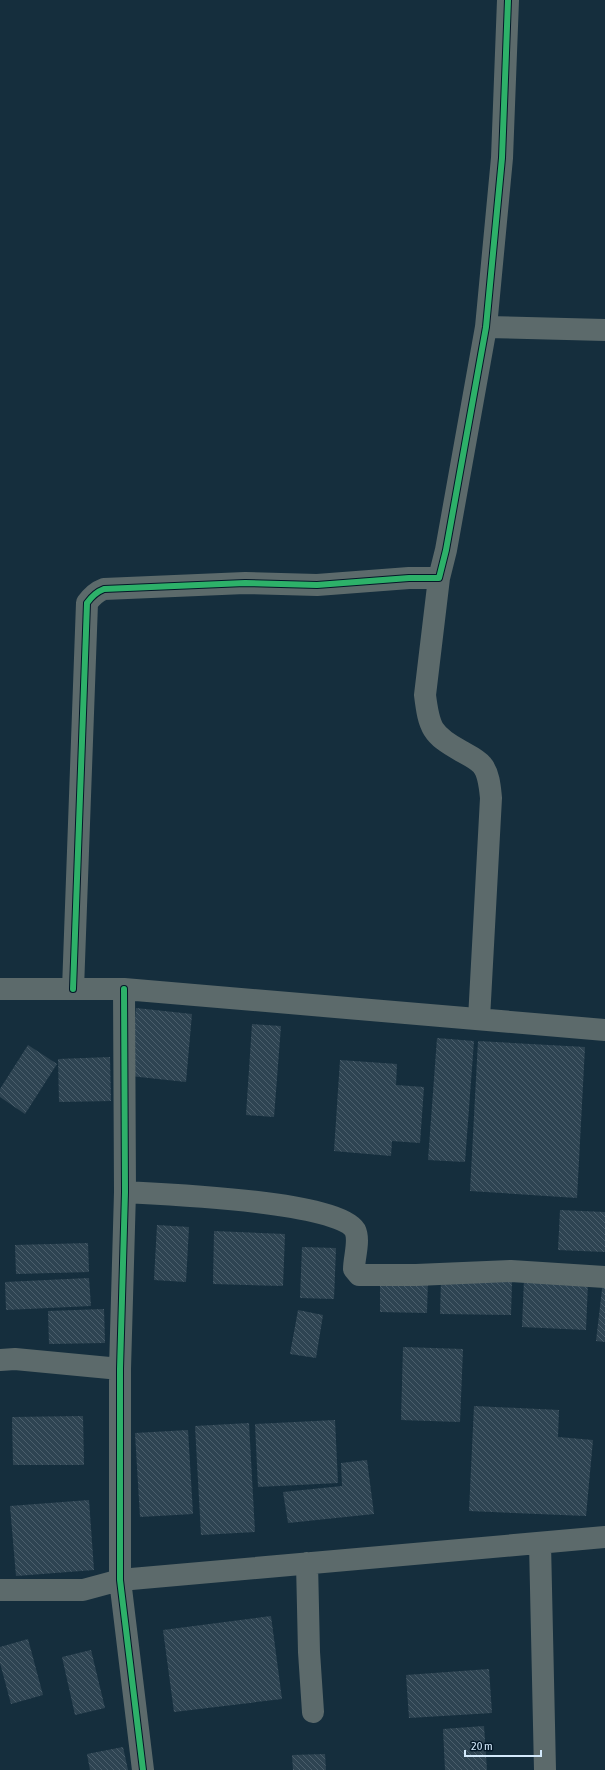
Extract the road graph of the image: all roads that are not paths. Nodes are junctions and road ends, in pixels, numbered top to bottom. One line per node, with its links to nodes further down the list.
1 (508, 0): 2 (street)
2 (486, 327): 3 (street); 4 (street)
3 (605, 330)
4 (439, 578): 7 (street); 8 (street)
5 (124, 988): 7 (street); 8 (street); 10 (street)
6 (0, 989): 7 (street)
7 (73, 989)
8 (479, 1019): 9 (street)
9 (605, 1030)
10 (125, 1192): 11 (street); 13 (street)
11 (605, 1277)
12 (0, 1360): 13 (street)
13 (120, 1369): 17 (street)
14 (605, 1537): 15 (street)
15 (540, 1544): 16 (street); 21 (street)
16 (307, 1563): 17 (street); 19 (street)
17 (120, 1580): 18 (street); 20 (street)
18 (0, 1590)
19 (313, 1712)
20 (143, 1770)
21 (545, 1770)

